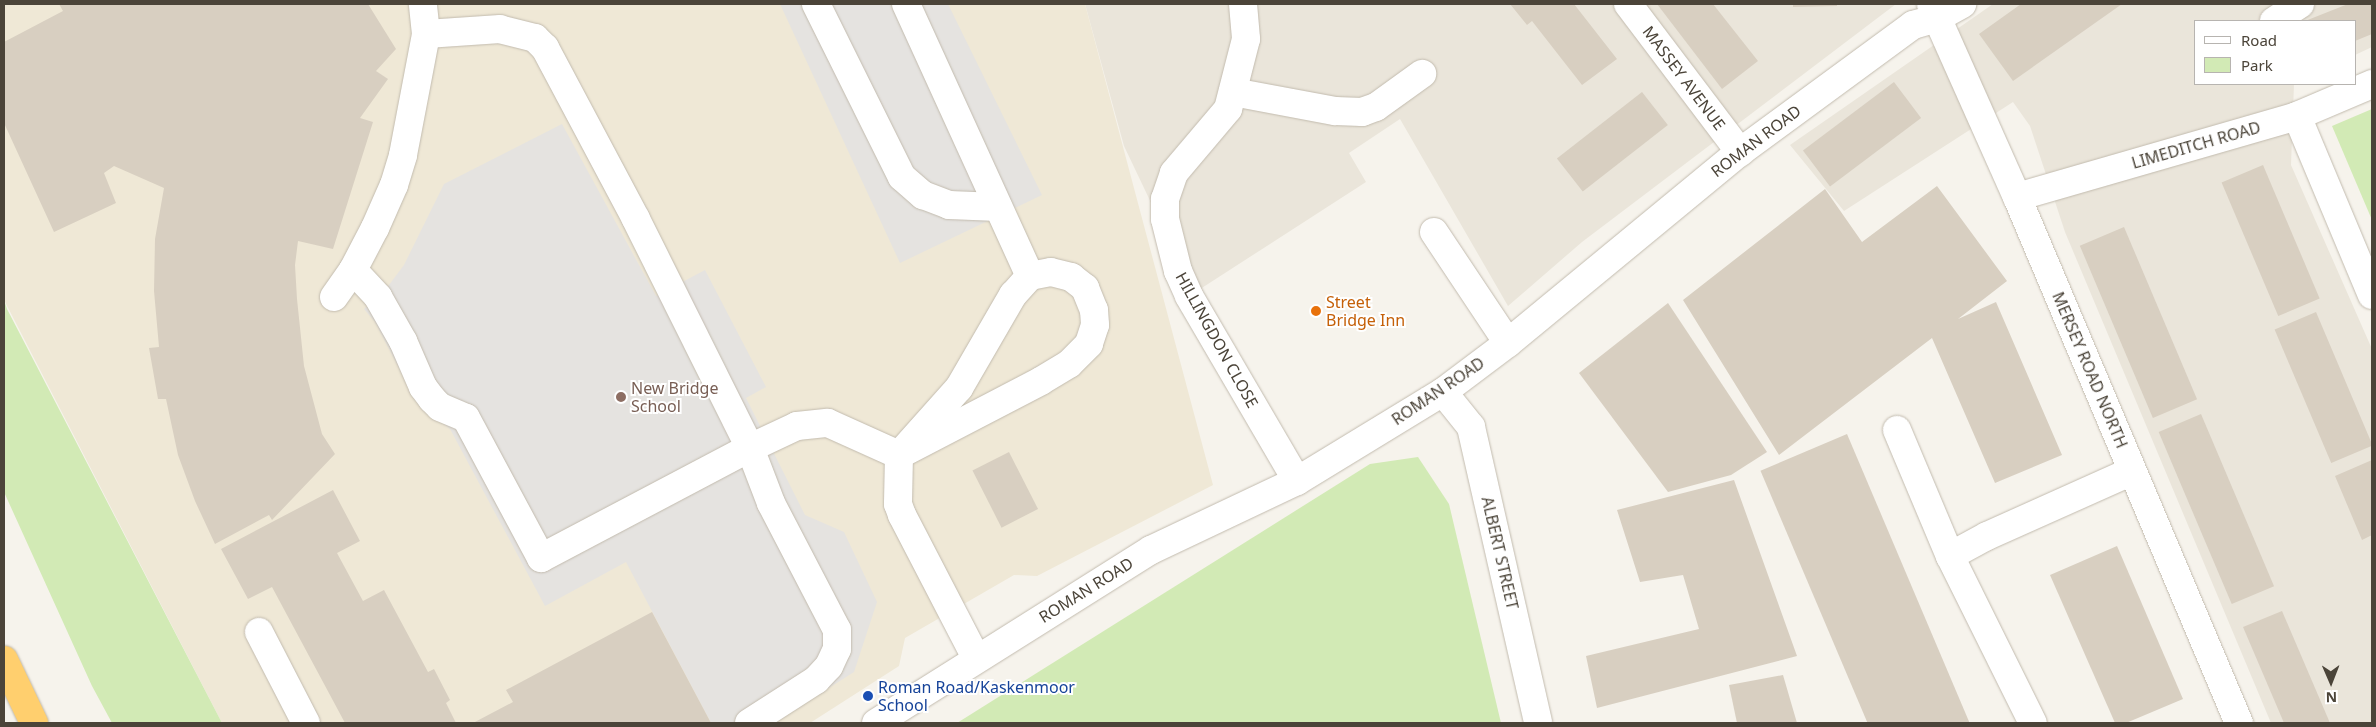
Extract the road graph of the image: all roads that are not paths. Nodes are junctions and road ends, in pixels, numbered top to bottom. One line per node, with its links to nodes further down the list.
1 (422, 4): 10 (street)
2 (816, 4): 17 (street)
3 (906, 4): 17 (street)
4 (1243, 4): 13 (street, HILLINGDON CLOSE)
5 (1628, 4): 15 (street, MASSEY AVENUE)
6 (1962, 4): 8 (street, ROMAN ROAD)
7 (2300, 4): 9 (street)
8 (1934, 11): 15 (street, ROMAN ROAD); 16 (street, MERSEY ROAD NORTH)
9 (2276, 20)
10 (426, 34): 19 (street); 26 (street)
11 (1422, 74): 13 (street)
12 (2372, 84): 14 (street, LIMEDITCH ROAD)
13 (1233, 92): 29 (street, HILLINGDON CLOSE)
14 (2297, 116): 16 (street, LIMEDITCH ROAD); 21 (street)
15 (1740, 152): 23 (street, ROMAN ROAD)
16 (2017, 198): 28 (street, MERSEY ROAD NORTH)
17 (998, 207): 20 (street)
18 (1434, 232): 23 (street)
19 (353, 270): 22 (street); 26 (street)
20 (1030, 276): 27 (street); 27 (street)
21 (2372, 295)
22 (334, 297)
23 (1508, 343): 24 (street, ROMAN ROAD)
24 (1443, 392): 29 (street, ROMAN ROAD); 38 (street, ALBERT STREET)
25 (1897, 430): 30 (street)
26 (750, 448): 27 (street); 36 (street)
27 (899, 455): 32 (street)
28 (2132, 471): 30 (street); 40 (street, MERSEY ROAD NORTH)
29 (1297, 481): 32 (street, ROMAN ROAD)
30 (1950, 556): 39 (street)
31 (259, 632): 35 (street)
32 (976, 658): 37 (street, ROMAN ROAD)
33 (4, 660): 34 (highway)
34 (34, 723)
35 (306, 723)
36 (749, 723)
37 (876, 723)
38 (1538, 723)
39 (2033, 723)
40 (2239, 723)

